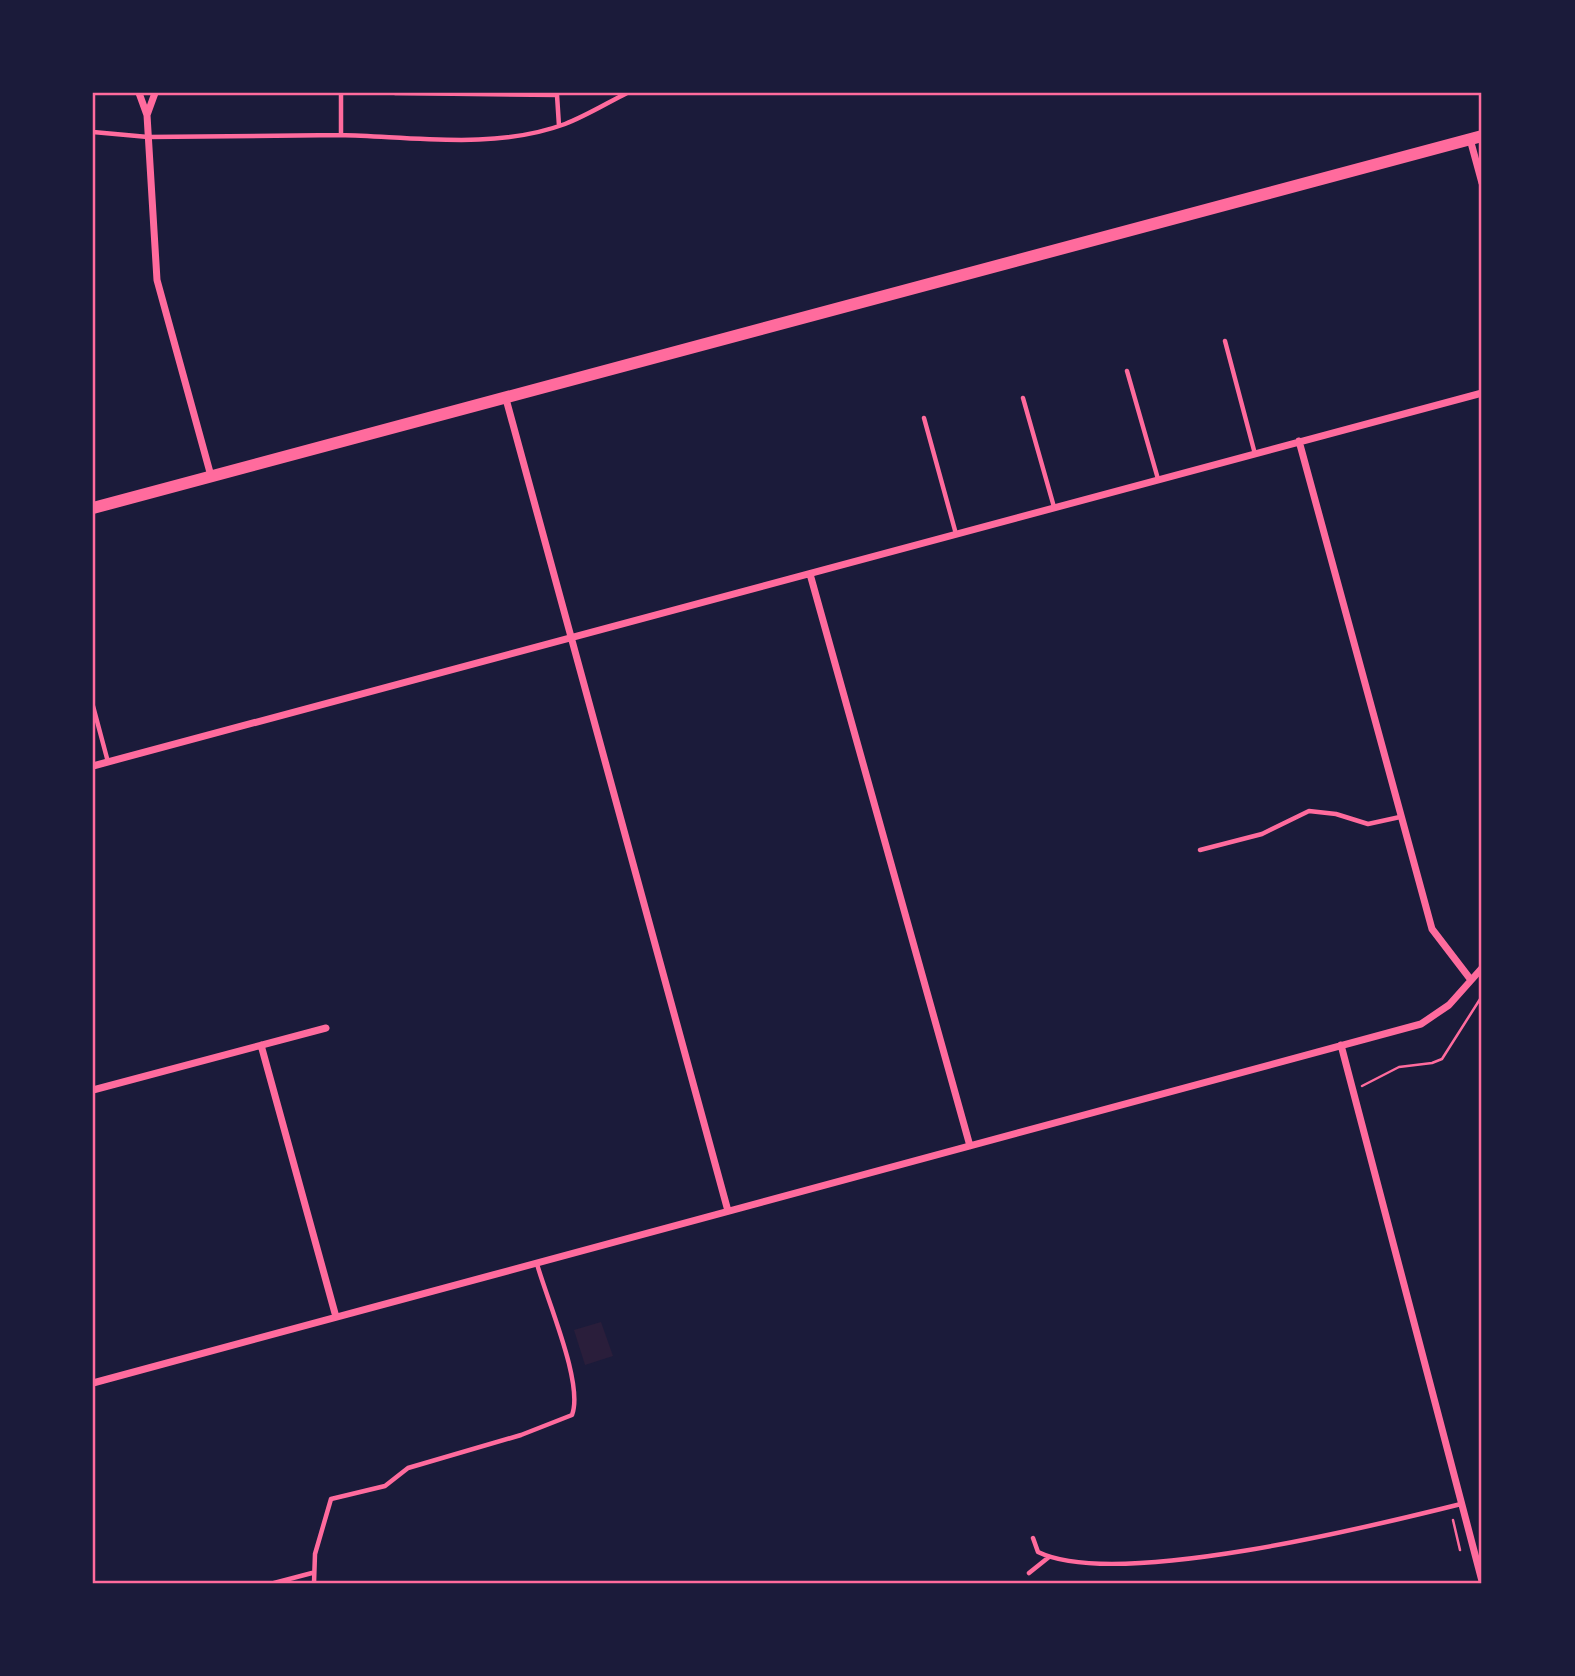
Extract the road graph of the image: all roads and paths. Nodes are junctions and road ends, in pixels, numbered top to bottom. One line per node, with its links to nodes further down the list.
1 (139, 93): 7 (street)
2 (155, 93): 7 (street)
3 (341, 93): 10 (lane)
4 (395, 93): 6 (lane)
5 (627, 93): 8 (lane)
6 (557, 94): 8 (lane)
7 (147, 115): 11 (street)
8 (559, 126): 10 (lane)
9 (93, 132): 11 (lane)
10 (341, 135): 11 (lane)
11 (148, 137): 22 (street)
12 (1476, 137): 13 (street); 18 (street)
13 (1482, 183)
14 (1225, 341): 21 (lane)
15 (1127, 371): 23 (lane)
16 (1482, 393): 20 (street)
17 (1023, 398): 25 (lane)
18 (506, 399): 22 (street); 28 (street)
19 (925, 418): 26 (lane)
20 (1299, 441): 21 (street); 32 (street)
21 (1255, 454): 23 (street)
22 (211, 476): 24 (street)
23 (1158, 480): 25 (street)
24 (93, 508)
25 (1054, 508): 26 (street)
26 (956, 534): 27 (street)
27 (810, 574): 28 (street); 42 (street)
28 (570, 636): 30 (street); 43 (street)
29 (93, 706): 30 (lane)
30 (108, 762): 31 (street)
31 (93, 766)
32 (1399, 817): 33 (lane); 35 (street)
33 (1200, 850)
34 (1481, 972): 35 (street)
35 (1471, 980): 39 (street)
36 (1482, 996): 41 (path)
37 (326, 1028): 38 (street)
38 (261, 1045): 40 (street); 45 (street)
39 (1341, 1045): 41 (street); 42 (street)
40 (93, 1090)
41 (1354, 1092): 47 (street)
42 (970, 1146): 43 (street)
43 (728, 1211): 44 (street)
44 (537, 1263): 45 (street); 50 (lane)
45 (336, 1317): 46 (street)
46 (93, 1383)
47 (1461, 1504): 49 (lane); 52 (street)
48 (1033, 1538): 49 (lane)
49 (1049, 1557): 51 (lane)
50 (312, 1573): 53 (lane); 54 (lane)
51 (1029, 1573)
52 (1482, 1581)
53 (274, 1583)
54 (314, 1583)

